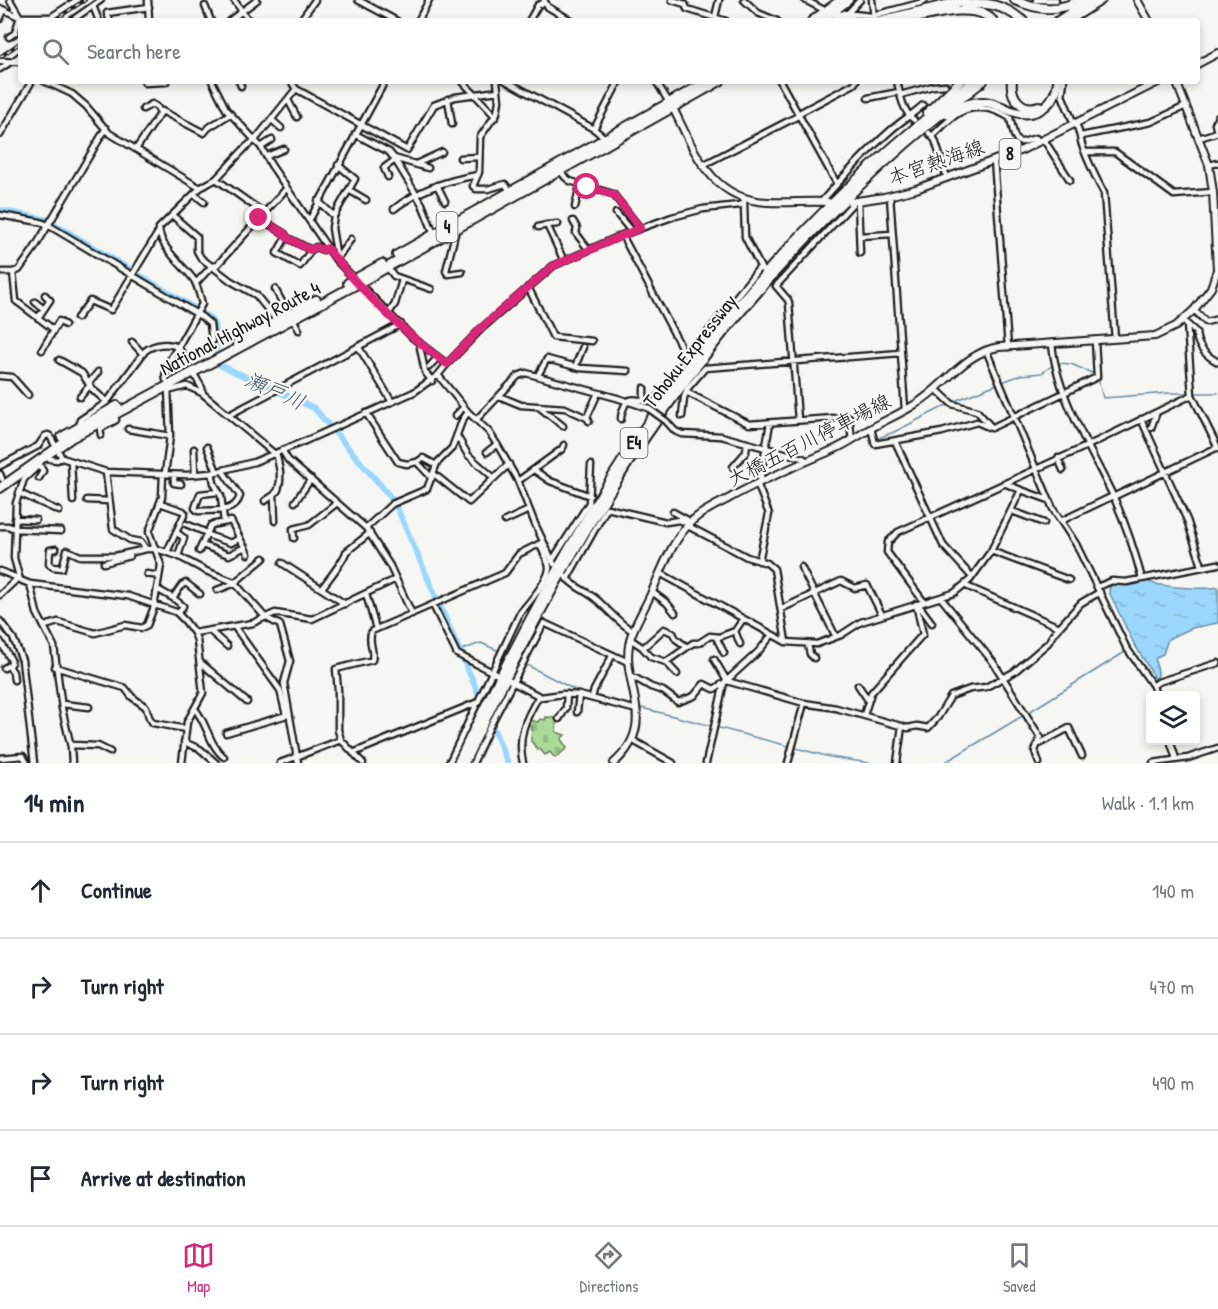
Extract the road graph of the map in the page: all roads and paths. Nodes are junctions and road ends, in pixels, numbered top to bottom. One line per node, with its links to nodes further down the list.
1 (10, 0): 36 (street)
2 (77, 0): 36 (street)
3 (101, 0): 29 (street)
4 (148, 0): 31 (street)
5 (234, 0): 33 (street)
6 (257, 0): 33 (street)
7 (315, 0): 45 (street)
8 (358, 0): 46 (street)
9 (429, 0): 47 (street)
10 (672, 0): 37 (street)
11 (719, 0): 37 (street)
12 (744, 0): 50 (street)
13 (805, 0): 35 (street)
14 (841, 0): 35 (highway)
15 (848, 0): 35 (highway)
16 (860, 0): 51 (street)
17 (872, 0): 51 (street)
18 (925, 0): 51 (street)
19 (967, 0): 51 (highway)
20 (992, 0): 55 (highway)
21 (1015, 0): 24 (highway)
22 (1036, 0): 23 (street)
23 (1056, 0)
24 (1081, 0)
25 (1090, 0): 56 (highway)
26 (1101, 0): 57 (highway); 58 (highway)
27 (1139, 0): 59 (main road)
28 (544, 2): 48 (street); 49 (street)
29 (93, 6): 38 (street); 39 (street)
30 (205, 6): 42 (street)
31 (149, 8): 40 (street); 41 (street)
32 (2, 9): 36 (street); 60 (street)
33 (242, 10): 43 (street); 44 (street)
34 (959, 10): 52 (highway); 53 (highway); 54 (highway)
35 (827, 15)
36 (20, 17)
37 (715, 17)
38 (75, 18)
39 (98, 18)
40 (109, 18)
41 (149, 18)
42 (210, 18)
43 (233, 18)
44 (247, 18)
45 (302, 18)
46 (390, 18)
47 (420, 18)
48 (531, 18)
49 (566, 18)
50 (770, 18)
51 (876, 18)
52 (919, 18)
53 (990, 18)
54 (1019, 18)
55 (1024, 18)
56 (1063, 18)
57 (1073, 18)
58 (1077, 18)
59 (1148, 18)
60 (0, 19)
61 (18, 23): 62 (street)
62 (9, 37)
63 (1218, 53): 68 (main road)
64 (18, 57): 66 (street)
65 (1, 61): 66 (street)
66 (11, 62): 67 (street); 69 (street)
67 (18, 62)
68 (1200, 62)
69 (0, 69)
70 (30, 84): 124 (street)
71 (50, 84): 119 (street)
72 (213, 84): 109 (street)
73 (293, 84): 95 (street)
74 (383, 84): 116 (street)
75 (465, 84): 97 (street)
76 (497, 84): 96 (street)
77 (512, 84): 121 (street)
78 (617, 84): 121 (street)
79 (658, 84): 104 (street)
80 (704, 84): 104 (highway, National Highway Route 4 / 4)
81 (714, 84): 104 (highway, National Highway Route 4 / 4)
82 (782, 84): 110 (street)
83 (854, 84): 110 (street)
84 (898, 84): 98 (street)
85 (957, 84): 148 (highway)
86 (970, 84): 148 (highway, Tohoku Expressway / E4)
87 (980, 84): 148 (highway, Tohoku Expressway / E4)
88 (1012, 84): 89 (highway)
89 (1055, 84)
90 (1056, 84): 148 (highway)
91 (1064, 84): 118 (street)
92 (1154, 84): 118 (main road, 本宮熱海線 / 8)
93 (1177, 84): 105 (main road, 大橋五百川停車場線)
94 (945, 85): 98 (street)
95 (296, 89): 101 (street); 102 (street)
96 (498, 91): 97 (street); 113 (street)
97 (474, 93): 100 (street); 113 (street)
98 (900, 93): 99 (street); 114 (street)
99 (868, 98)
100 (448, 99): 116 (street); 117 (street)
101 (288, 100): 112 (street); 115 (street)
102 (320, 103): 107 (street); 116 (street)
103 (923, 105): 114 (street)
104 (671, 106): 127 (highway, National Highway Route 4 / 4); 144 (main road); 147 (highway, National Highway Route 4 / 4)
105 (1186, 106): 125 (street); 126 (main road, 大橋五百川停車場線)
106 (143, 109): 108 (street)
107 (315, 110)
108 (160, 112): 109 (street); 132 (street)
109 (230, 114): 128 (street)
110 (798, 116): 144 (street); 154 (street)
111 (1218, 116): 122 (street)
112 (297, 117)
113 (495, 117): 137 (street)
114 (912, 119): 154 (street)
115 (272, 120): 120 (street); 128 (street)
116 (361, 124): 123 (street)
117 (452, 124)
118 (1075, 124): 125 (street); 130 (main road, 本宮熱海線 / 8)
119 (106, 128): 132 (street); 182 (street)
120 (281, 128)
121 (594, 129): 127 (street)
122 (1218, 132): 126 (street)
123 (355, 134): 139 (street); 143 (street)
124 (0, 135)
125 (1081, 136): 135 (street)
126 (1199, 138): 145 (main road, 大橋五百川停車場線)
127 (605, 139): 147 (highway, National Highway Route 4 / 4)
128 (255, 140): 131 (street); 152 (street)
129 (272, 140): 131 (street)
130 (1041, 141): 140 (main road, 本宮熱海線 / 8); 151 (street); 153 (street)
131 (261, 147): 136 (street)
132 (135, 149): 157 (street)
133 (284, 149): 136 (street)
134 (442, 152): 142 (street)
135 (1086, 152): 160 (street); 231 (street)
136 (267, 156): 158 (street)
137 (479, 157): 138 (street); 149 (street)
138 (460, 158)
139 (394, 159): 142 (street); 150 (street); 163 (street)
140 (994, 160): 151 (main road, 本宮熱海線 / 8); 241 (street)
141 (1218, 163): 145 (street)
142 (416, 164): 146 (street)
143 (338, 165): 159 (street); 166 (street)
144 (703, 165): 168 (main road)
145 (1209, 165): 160 (main road, 大橋五百川停車場線)
146 (428, 168)
147 (559, 168): 156 (street); 162 (highway, National Highway Route 4 / 4)
148 (874, 168): 526 (highway, Tohoku Expressway / E4); 527 (highway, Tohoku Expressway / E4)
149 (477, 175): 155 (street); 162 (street)
150 (388, 177)
151 (947, 178): 164 (main road, 本宮熱海線 / 8)
152 (216, 179): 157 (street); 174 (street)
153 (1070, 180)
154 (837, 184): 171 (street)
155 (437, 185): 163 (street); 167 (street)
156 (580, 185): 172 (street); 186 (street)
157 (200, 188): 161 (street)
158 (287, 188): 174 (street); 180 (street)
159 (349, 190): 165 (street); 178 (street)
160 (1213, 192): 195 (main road, 大橋五百川停車場線)
161 (194, 194): 170 (street); 177 (street)
162 (512, 194): 187 (highway, National Highway Route 4 / 4); 194 (highway, National Highway Route 4 / 4)
163 (416, 195): 173 (street); 194 (street)
164 (890, 196): 169 (main road, 本宮熱海線 / 8); 190 (street)
165 (366, 200)
166 (318, 201): 178 (street); 180 (street)
167 (445, 201)
168 (745, 201): 171 (main road); 186 (street); 250 (street)
169 (854, 201): 192 (street); 252 (street)
170 (204, 202)
171 (825, 202)
172 (575, 207)
173 (394, 209)
174 (264, 213): 179 (street)
175 (616, 213): 189 (street)
176 (0, 215): 182 (street)
177 (172, 215): 188 (street); 203 (street)
178 (334, 216): 201 (street)
179 (259, 218): 193 (street); 203 (street)
180 (310, 219): 197 (street)
181 (573, 221): 198 (street)
182 (49, 223): 206 (street); 207 (street)
183 (558, 224): 184 (street)
184 (547, 225): 185 (street); 202 (street)
185 (538, 226)
186 (640, 228): 189 (street)
187 (456, 229): 194 (highway, National Highway Route 4 / 4); 208 (street)
188 (159, 231): 207 (street); 211 (street)
189 (631, 231): 191 (street)
190 (892, 234): 192 (street); 247 (street)
191 (622, 235): 198 (street); 250 (street)
192 (860, 236): 200 (street)
193 (286, 237): 199 (street); 199 (street)
194 (435, 237): 204 (highway, National Highway Route 4 / 4); 210 (highway, National Highway Route 4 / 4)
195 (1217, 238): 218 (main road, 大橋五百川停車場線)
196 (351, 239): 201 (street)
197 (327, 248): 199 (street); 201 (street)
198 (588, 249): 202 (street)
199 (310, 250)
200 (860, 253)
201 (336, 260): 210 (street)
202 (564, 261): 212 (street)
203 (213, 267): 211 (street); 225 (street)
204 (387, 267): 209 (street); 210 (highway, National Highway Route 4 / 4)
205 (0, 272): 206 (street)
206 (13, 272): 222 (street)
207 (133, 272): 219 (street); 223 (street)
208 (462, 272)
209 (402, 280): 214 (street); 220 (street)
210 (357, 281): 220 (street); 221 (highway, National Highway Route 4 / 4)
211 (196, 283): 219 (street)
212 (528, 287): 233 (street); 255 (street)
213 (275, 289): 221 (street)
214 (431, 289)
215 (45, 295): 217 (street)
216 (35, 302): 217 (street)
217 (44, 309): 222 (street)
218 (1194, 310): 224 (street); 226 (main road, 大橋五百川停車場線)
219 (199, 312): 235 (street); 243 (street)
220 (388, 313): 227 (street)
221 (291, 317): 225 (highway, National Highway Route 4 / 4); 230 (street); 246 (highway, National Highway Route 4 / 4)
222 (38, 318): 229 (street)
223 (77, 318)
224 (1218, 320)
225 (277, 321): 246 (highway, National Highway Route 4 / 4)
226 (1186, 322): 231 (main road, 大橋五百川停車場線); 253 (street); 275 (street)
227 (401, 324): 236 (street); 240 (street)
228 (65, 325): 229 (street)
229 (53, 329): 244 (street)
230 (299, 330)
231 (1116, 339): 232 (main road, 大橋五百川停車場線)
232 (1095, 340): 237 (main road, 大橋五百川停車場線); 272 (street)
233 (592, 341)
234 (132, 342): 248 (street)
235 (212, 342)
236 (419, 342): 249 (street); 264 (street)
237 (1052, 343): 241 (main road, 大橋五百川停車場線); 272 (street)
238 (146, 344): 239 (street)
239 (153, 346): 243 (street); 248 (street)
240 (358, 346): 281 (street); 289 (street)
241 (1008, 346): 245 (main road, 大橋五百川停車場線)
242 (583, 347): 257 (street)
243 (178, 348): 254 (street); 266 (street)
244 (42, 350)
245 (986, 350): 268 (main road, 大橋五百川停車場線); 293 (street)
246 (225, 352): 266 (highway, National Highway Route 4 / 4)
247 (900, 353): 252 (street); 284 (street)
248 (143, 354): 280 (street)
249 (438, 357): 255 (street); 256 (street)
250 (687, 358): 279 (street)
251 (59, 360): 265 (street)
252 (793, 362): 269 (street); 296 (street)
253 (1218, 362)
254 (188, 363)
255 (447, 364): 260 (street)
256 (429, 367)
257 (576, 367): 258 (street); 261 (street)
258 (628, 371)
259 (98, 372): 265 (street)
260 (438, 375): 264 (street); 282 (street)
261 (538, 375): 271 (street); 276 (street)
262 (0, 376): 273 (street)
263 (195, 376): 270 (street)
264 (432, 381): 281 (street)
265 (89, 384): 277 (street); 280 (street)
266 (167, 386): 270 (street); 288 (highway, National Highway Route 4 / 4); 298 (highway, National Highway Route 4 / 4); 305 (street)
267 (644, 388): 279 (street)
268 (936, 389): 284 (main road, 大橋五百川停車場線); 301 (street)
269 (686, 392): 291 (street); 297 (street)
270 (202, 393): 289 (street)
271 (598, 393): 278 (street); 283 (street)
272 (1065, 393): 293 (street); 313 (street)
273 (27, 395)
274 (617, 395): 278 (street)
275 (1192, 395): 286 (street); 316 (street)
276 (499, 396): 283 (street); 295 (street)
277 (80, 397)
278 (627, 400): 279 (street); 292 (street); 309 (street, bridge)
279 (644, 401)
280 (107, 402): 298 (street)
281 (392, 402): 287 (street)
282 (464, 407): 285 (street); 290 (street)
283 (539, 407): 299 (street)
284 (905, 410): 300 (main road, 大橋五百川停車場線)
285 (468, 412): 295 (street); 306 (street)
286 (1157, 412): 294 (street); 302 (street)
287 (366, 413): 318 (street); 327 (street)
288 (114, 414): 304 (street); 311 (highway, National Highway Route 4 / 4)
289 (229, 415): 320 (street)
290 (454, 416)
291 (682, 416)
292 (621, 419)
293 (1013, 419): 301 (street); 333 (street)
294 (1141, 419): 313 (street); 338 (street)
295 (476, 420): 310 (street)
296 (798, 420): 297 (street); 307 (street)
297 (770, 423): 315 (street)
298 (80, 426): 311 (highway, National Highway Route 4 / 4)
299 (563, 426)
300 (871, 428): 307 (main road, 大橋五百川停車場線); 308 (street)
301 (992, 428): 308 (street)
302 (1151, 428)
303 (128, 429): 305 (street)
304 (101, 435)
305 (170, 436): 339 (street)
306 (457, 436): 329 (street); 344 (street)
307 (852, 440): 325 (main road, 大橋五百川停車場線)
308 (895, 441): 372 (street)
309 (747, 443): 315 (street); 332 (street)
310 (497, 444): 319 (street); 328 (street)
311 (54, 445): 323 (street); 326 (highway, National Highway Route 4 / 4); 331 (street); 346 (highway, National Highway Route 4 / 4)
312 (564, 445): 334 (street)
313 (1087, 446): 321 (street); 356 (street)
314 (207, 447): 337 (street)
315 (766, 448): 325 (street); 348 (street)
316 (1218, 448): 338 (street)
317 (194, 450): 341 (street)
318 (282, 450): 320 (street); 345 (street)
319 (487, 452)
320 (274, 453): 337 (street); 354 (street)
321 (1058, 458): 333 (street); 335 (street)
322 (51, 459): 323 (street)
323 (58, 461): 324 (street)
324 (71, 461): 336 (street); 359 (street)
325 (807, 461): 348 (main road, 大橋五百川停車場線)
326 (38, 462): 343 (street); 346 (highway, National Highway Route 4 / 4); 353 (street)
327 (417, 462): 329 (street); 342 (street)
328 (509, 464): 344 (street); 347 (street)
329 (436, 465): 342 (street)
330 (591, 465): 355 (street)
331 (0, 466)
332 (733, 467)
333 (1035, 469): 349 (street); 358 (street)
334 (534, 470): 347 (street); 355 (street)
335 (1063, 470)
336 (106, 472): 339 (street); 360 (street)
337 (217, 472): 341 (street); 352 (street); 365 (street)
338 (1164, 472): 356 (street); 408 (street)
339 (164, 474): 340 (street); 362 (street)
340 (174, 475): 341 (street); 350 (street)
341 (195, 475)
342 (433, 476): 344 (street); 383 (street)
343 (39, 478)
344 (494, 478)
345 (311, 479): 363 (street); 364 (street)
346 (1, 481)
347 (518, 481): 366 (street)
348 (759, 482): 381 (main road, 大橋五百川停車場線); 404 (street)
349 (1004, 483): 351 (street); 372 (street)
350 (181, 484)
351 (1021, 490): 358 (street); 367 (street)
352 (218, 492): 365 (street); 365 (street)
353 (19, 493): 368 (street); 373 (street)
354 (274, 495): 361 (street); 375 (street)
355 (590, 496): 391 (street)
356 (1113, 497): 377 (street); 417 (street)
357 (87, 500): 360 (street)
358 (1049, 500): 377 (street)
359 (73, 501)
360 (109, 501): 395 (street)
361 (265, 501)
362 (160, 502): 370 (street); 386 (street)
363 (295, 502)
364 (337, 503): 383 (street); 390 (street)
365 (222, 509): 378 (street)
366 (530, 510): 376 (street); 391 (street)
367 (1012, 511): 379 (street); 397 (street)
368 (59, 512)
369 (673, 512): 381 (street)
370 (154, 513): 371 (street); 396 (street)
371 (163, 516)
372 (930, 516): 414 (street); 436 (street)
373 (15, 519): 374 (street); 384 (street)
374 (36, 520)
375 (275, 521)
376 (505, 521)
377 (1061, 521): 424 (street)
378 (224, 522): 388 (street); 389 (street)
379 (1044, 523)
380 (186, 524): 388 (street)
381 (689, 524): 404 (street); 411 (main road, 大橋五百川停車場線); 452 (street)
382 (0, 526): 384 (street)
383 (366, 528): 387 (street)
384 (15, 529): 385 (street); 415 (street)
385 (61, 531)
386 (176, 532): 399 (street); 402 (street)
387 (370, 533): 416 (street); 422 (street)
388 (207, 534): 389 (street); 392 (street)
389 (240, 538): 393 (street)
390 (294, 538)
391 (541, 543): 433 (street); 475 (street)
392 (202, 545): 393 (street); 400 (street)
393 (245, 547): 401 (street)
394 (56, 549): 398 (street)
395 (146, 549): 396 (street); 398 (street)
396 (157, 549): 399 (street); 413 (street)
397 (991, 551): 414 (street); 418 (street)
398 (133, 552): 405 (street)
399 (167, 552): 402 (street)
400 (199, 552)
401 (248, 554)
402 (178, 556): 419 (street)
403 (264, 558): 419 (street)
404 (759, 561): 438 (street)
405 (104, 563)
406 (282, 564): 422 (street)
407 (1218, 564): 408 (street)
408 (1202, 566): 417 (street)
409 (801, 567): 427 (street)
410 (0, 571): 415 (street)
411 (660, 573): 426 (main road, 大橋五百川停車場線); 444 (street)
412 (147, 574): 413 (street)
413 (159, 576): 423 (street)
414 (972, 577): 421 (street)
415 (19, 579): 420 (street); 430 (street)
416 (396, 579): 429 (street); 441 (street)
417 (1142, 579): 424 (street)
418 (1069, 580)
419 (234, 582): 425 (street); 443 (street)
420 (30, 584): 434 (street); 447 (street)
421 (964, 585): 431 (street); 449 (street)
422 (322, 588): 435 (street)
423 (157, 589): 432 (street); 434 (street)
424 (1099, 589): 449 (street); 483 (street)
425 (217, 590)
426 (652, 592): 439 (street); 452 (main road, 大橋五百川停車場線)
427 (814, 593): 438 (street); 442 (street); 457 (street)
428 (200, 594): 432 (street)
429 (366, 594): 435 (street); 450 (street)
430 (0, 595)
431 (941, 598): 436 (street); 478 (street)
432 (174, 599): 437 (street); 440 (street)
433 (436, 603): 441 (street); 475 (street)
434 (153, 604): 437 (street); 447 (street)
435 (345, 604): 443 (street)
436 (920, 604): 442 (street); 446 (street); 489 (street)
437 (169, 609): 440 (street)
438 (781, 609): 460 (street)
439 (675, 613)
440 (178, 614): 454 (street)
441 (412, 614): 450 (street)
442 (882, 615): 457 (street)
443 (265, 617): 448 (street); 498 (street)
444 (743, 619): 453 (street); 455 (street)
445 (0, 621): 519 (street)
446 (932, 623)
447 (45, 626): 474 (street)
448 (234, 626): 451 (street); 498 (street)
449 (1059, 627): 478 (street)
450 (376, 629): 504 (street)
451 (210, 631): 454 (street); 463 (street)
452 (633, 631): 458 (main road, 大橋五百川停車場線)
453 (735, 631): 456 (street); 461 (street)
454 (194, 633): 472 (street)
455 (771, 635): 460 (street); 481 (street)
456 (716, 637): 464 (street); 466 (street)
457 (836, 637): 462 (street)
458 (630, 639): 465 (street); 470 (main road, 大橋五百川停車場線)
459 (0, 641): 479 (street)
460 (786, 642): 462 (street)
461 (740, 644)
462 (807, 645): 468 (street)
463 (227, 646)
464 (687, 647): 465 (street); 471 (street)
465 (643, 648): 471 (street)
466 (724, 653)
467 (612, 656): 470 (street); 480 (street); 488 (street)
468 (814, 658)
469 (714, 659): 481 (street)
470 (628, 662): 477 (main road, 大橋五百川停車場線)
471 (666, 662): 476 (street)
472 (201, 663): 491 (street); 496 (street)
473 (1218, 663): 483 (street)
474 (55, 667): 493 (street); 502 (street)
475 (494, 673): 490 (street)
476 (677, 674)
477 (631, 677): 481 (street); 495 (main road, 大橋五百川停車場線)
478 (1004, 678): 501 (street); 507 (street)
479 (14, 680)
480 (511, 682): 487 (street); 528 (street)
481 (725, 682): 492 (street); 532 (street)
482 (858, 685): 489 (street)
483 (1153, 686): 484 (street)
484 (1154, 691)
485 (567, 694): 486 (street); 487 (street); 500 (street)
486 (579, 695): 488 (street); 497 (street)
487 (539, 696): 529 (street)
488 (592, 696): 495 (street)
489 (868, 700): 499 (street)
490 (479, 701): 512 (street); 525 (street)
491 (247, 702)
492 (804, 703): 499 (street); 533 (street)
493 (62, 704): 494 (street); 508 (street)
494 (89, 707)
495 (637, 708): 505 (main road, 大橋五百川停車場線)
496 (195, 709): 502 (street); 514 (street)
497 (577, 712)
498 (288, 714): 503 (street); 516 (street)
499 (864, 716): 501 (street)
500 (559, 719)
501 (902, 726): 534 (street)
502 (186, 729): 506 (street)
503 (225, 733)
504 (341, 740): 512 (street); 516 (street)
505 (632, 740): 530 (main road, 大橋五百川停車場線); 531 (street)
506 (184, 742): 521 (street); 522 (street)
507 (1039, 744): 513 (street); 535 (street)
508 (71, 745): 511 (street); 520 (street)
509 (1172, 745): 517 (street)
510 (1218, 748): 517 (street)
511 (110, 752)
512 (353, 753): 524 (street)
513 (1082, 756)
514 (224, 757)
515 (0, 758): 518 (street)
516 (297, 760): 523 (street)
517 (1179, 760): 536 (street)
518 (27, 763)
519 (34, 763)
520 (72, 763)
521 (182, 763)
522 (216, 763)
523 (280, 763)
524 (363, 763)
525 (450, 763)
526 (458, 763)
527 (464, 763)
528 (472, 763)
529 (523, 763)
530 (614, 763)
531 (673, 763)
532 (706, 763)
533 (788, 763)
534 (897, 763)
535 (1040, 763)
536 (1154, 763)

